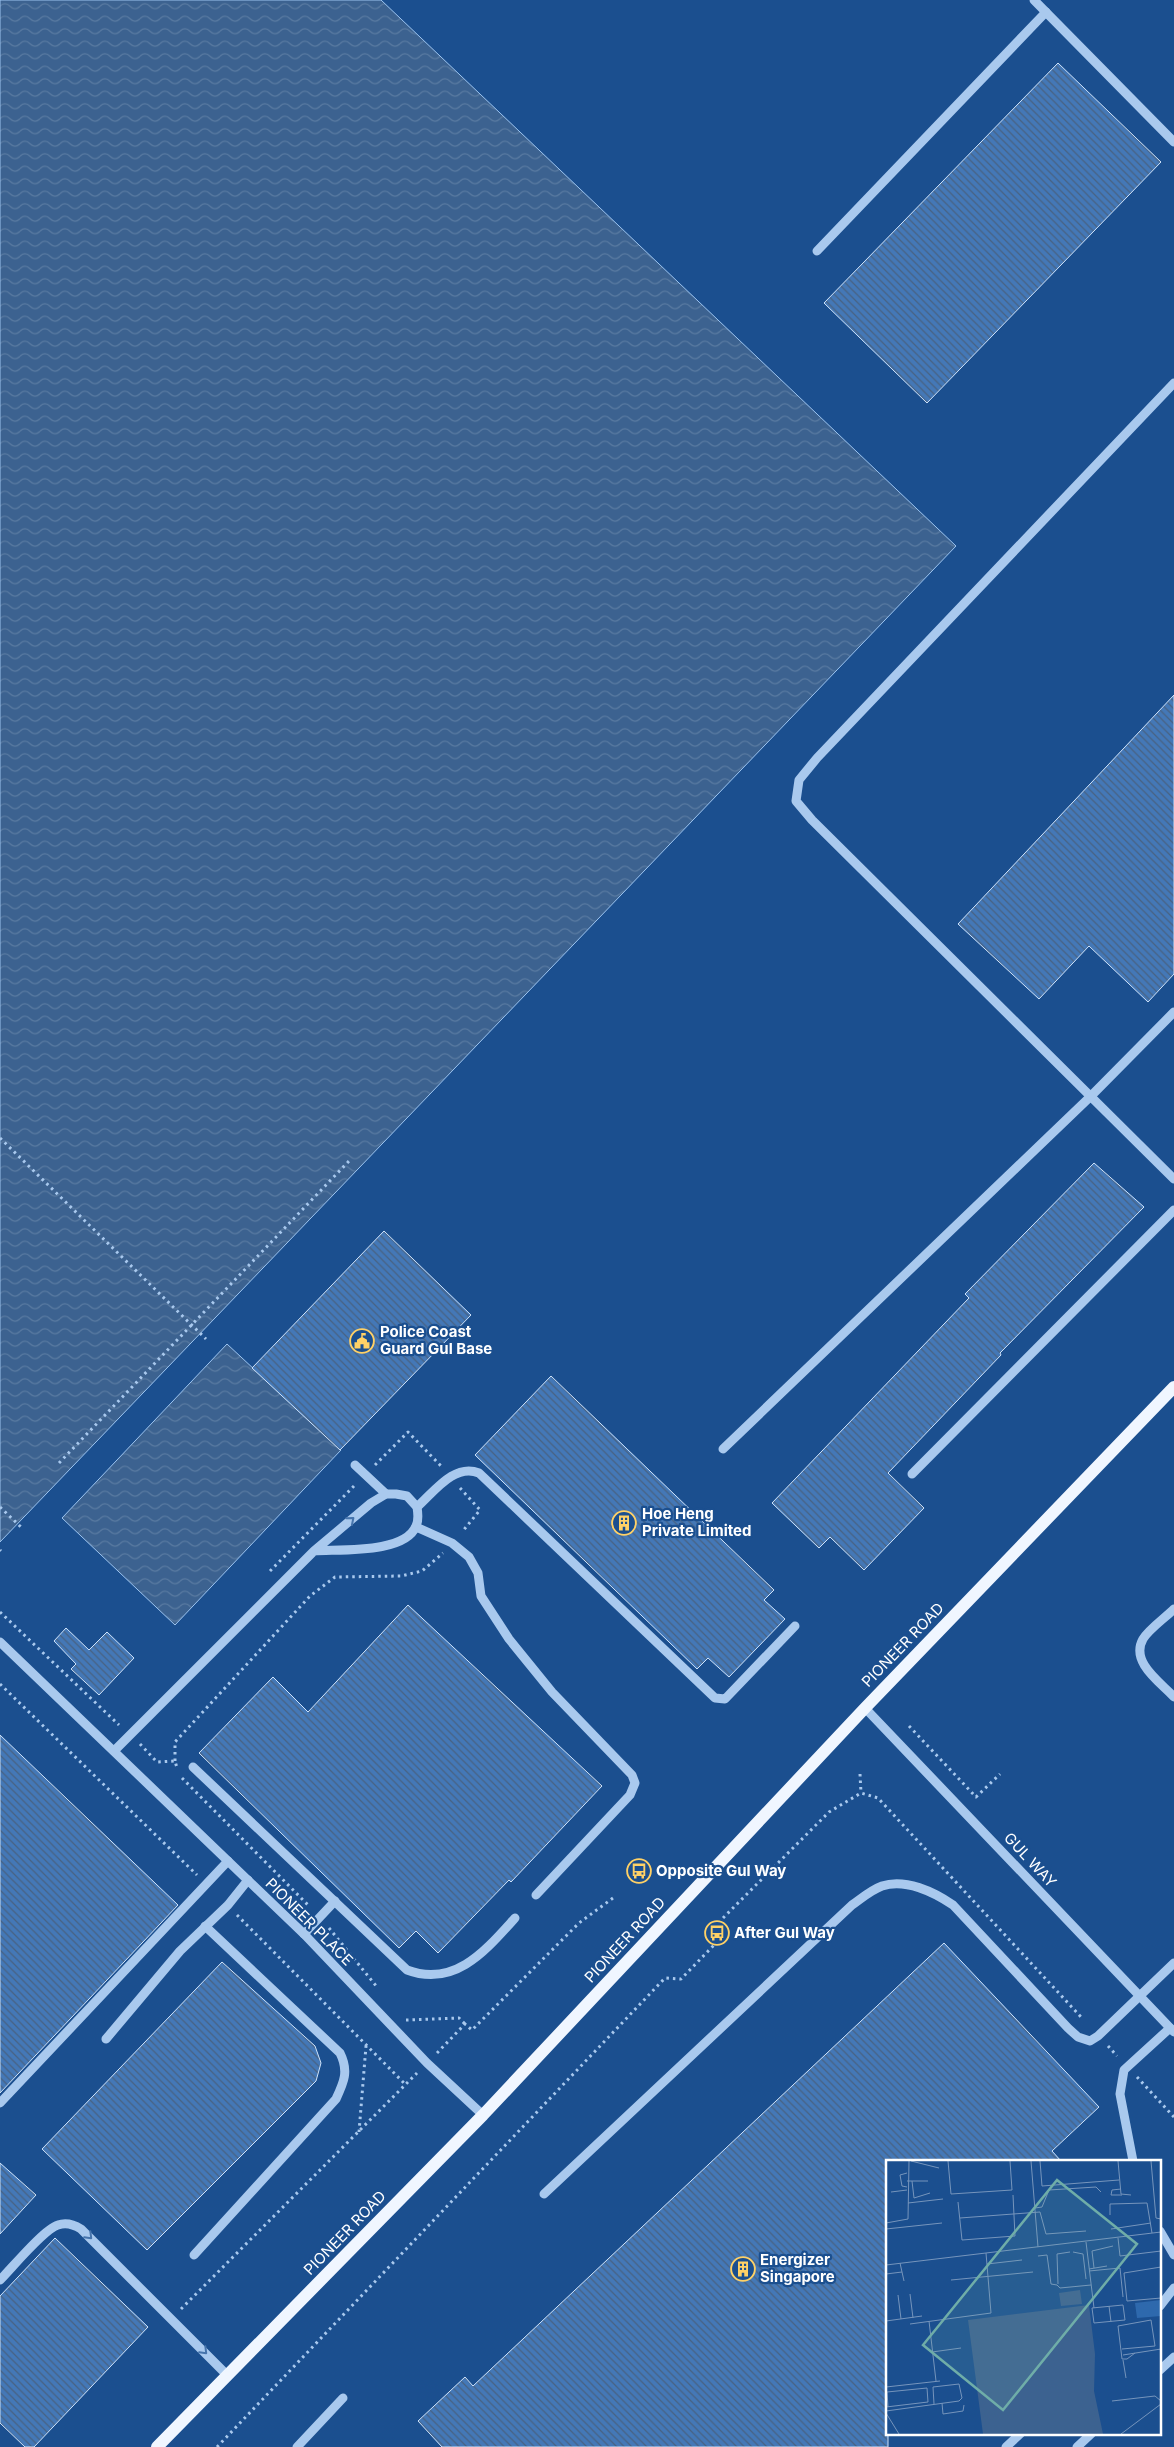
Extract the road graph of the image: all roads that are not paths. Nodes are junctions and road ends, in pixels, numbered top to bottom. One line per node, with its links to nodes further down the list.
1 (1034, 0): 2 (street)
2 (1046, 12): 3 (street); 4 (street)
3 (1174, 142)
4 (817, 250)
5 (1174, 383): 7 (street)
6 (1174, 1012): 7 (street)
7 (1091, 1096): 8 (street); 11 (street)
8 (1174, 1179)
9 (1174, 1210): 13 (street)
10 (1174, 1387): 22 (main road, PIONEER ROAD)
11 (723, 1449)
12 (355, 1465): 14 (street)
13 (912, 1474)
14 (386, 1494): 15 (street); 17 (street, one-way to 14)
15 (416, 1507): 16 (street); 19 (street)
16 (416, 1527): 17 (street); 27 (street)
17 (314, 1551): 23 (street)
18 (1174, 1610): 21 (street)
19 (795, 1626)
20 (0, 1642): 23 (street, PIONEER PLACE)
21 (1174, 1697)
22 (865, 1708): 33 (street, GUL WAY); 37 (main road, PIONEER ROAD)
23 (114, 1751): 25 (street, PIONEER PLACE)
24 (193, 1767): 28 (street)
25 (228, 1861): 26 (street, PIONEER PLACE); 36 (street)
26 (248, 1880): 30 (street); 31 (street, PIONEER PLACE)
27 (536, 1895)
28 (335, 1901): 29 (street); 31 (street)
29 (515, 1918)
30 (205, 1926): 35 (street); 41 (street)
31 (304, 1934): 37 (street, PIONEER PLACE)
32 (1174, 1963): 33 (street)
33 (1139, 1995): 34 (street, GUL WAY); 39 (street)
34 (1172, 2030): 38 (street)
35 (106, 2039)
36 (0, 2103)
37 (483, 2115): 48 (main road, PIONEER ROAD)
38 (1133, 2160)
39 (544, 2194)
40 (1162, 2234): 42 (street)
41 (194, 2254)
42 (1174, 2255)
43 (0, 2280): 48 (street, one-way to 48)
44 (1174, 2288): 45 (street)
45 (1162, 2303)
46 (1174, 2357): 47 (street)
47 (1162, 2368)
48 (227, 2375): 52 (main road, PIONEER ROAD)
49 (343, 2398): 53 (street)
50 (1020, 2434): 54 (street)
51 (1091, 2434): 55 (street)
52 (157, 2447)
53 (297, 2447)
54 (1006, 2447)
55 (1077, 2447)

